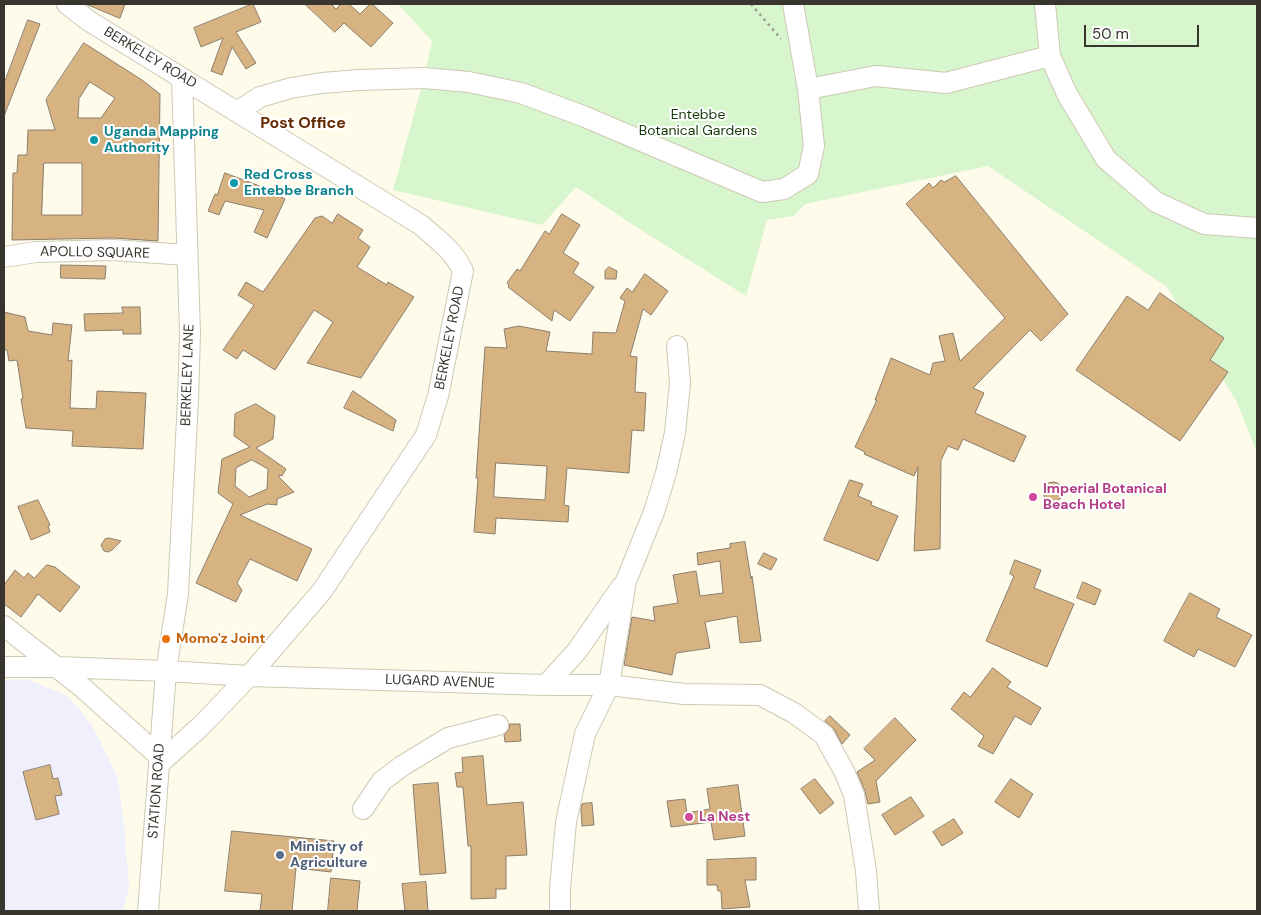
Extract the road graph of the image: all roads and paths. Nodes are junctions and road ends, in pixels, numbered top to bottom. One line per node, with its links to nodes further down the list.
1 (67, 4): 7 (street, BERKELEY ROAD)
2 (751, 4): 5 (path)
3 (793, 4): 8 (street)
4 (1045, 4): 6 (street)
5 (786, 45)
6 (1050, 56): 8 (street); 10 (street)
7 (182, 78): 9 (street, BERKELEY ROAD); 11 (street, BERKELEY LANE)
8 (808, 89): 9 (street)
9 (237, 112): 19 (street, BERKELEY ROAD)
10 (1257, 228)
11 (187, 255): 12 (street, APOLLO SQUARE); 18 (street, BERKELEY LANE)
12 (4, 257)
13 (677, 346): 14 (street)
14 (626, 581): 20 (street); 21 (street)
15 (4, 626): 16 (street)
16 (56, 667): 17 (street, LUGARD AVENUE); 18 (street, LUGARD AVENUE); 23 (street)
17 (4, 668)
18 (166, 671): 19 (street, LUGARD AVENUE); 23 (street, STATION ROAD)
19 (249, 676): 20 (street, LUGARD AVENUE); 23 (street, BERKELEY ROAD)
20 (546, 685): 21 (street, LUGARD AVENUE)
21 (609, 685): 26 (street); 27 (street, LUGARD AVENUE)
22 (498, 725): 24 (street)
23 (159, 761): 25 (street, STATION ROAD)
24 (363, 809)
25 (148, 911)
26 (560, 911)
27 (869, 911)

